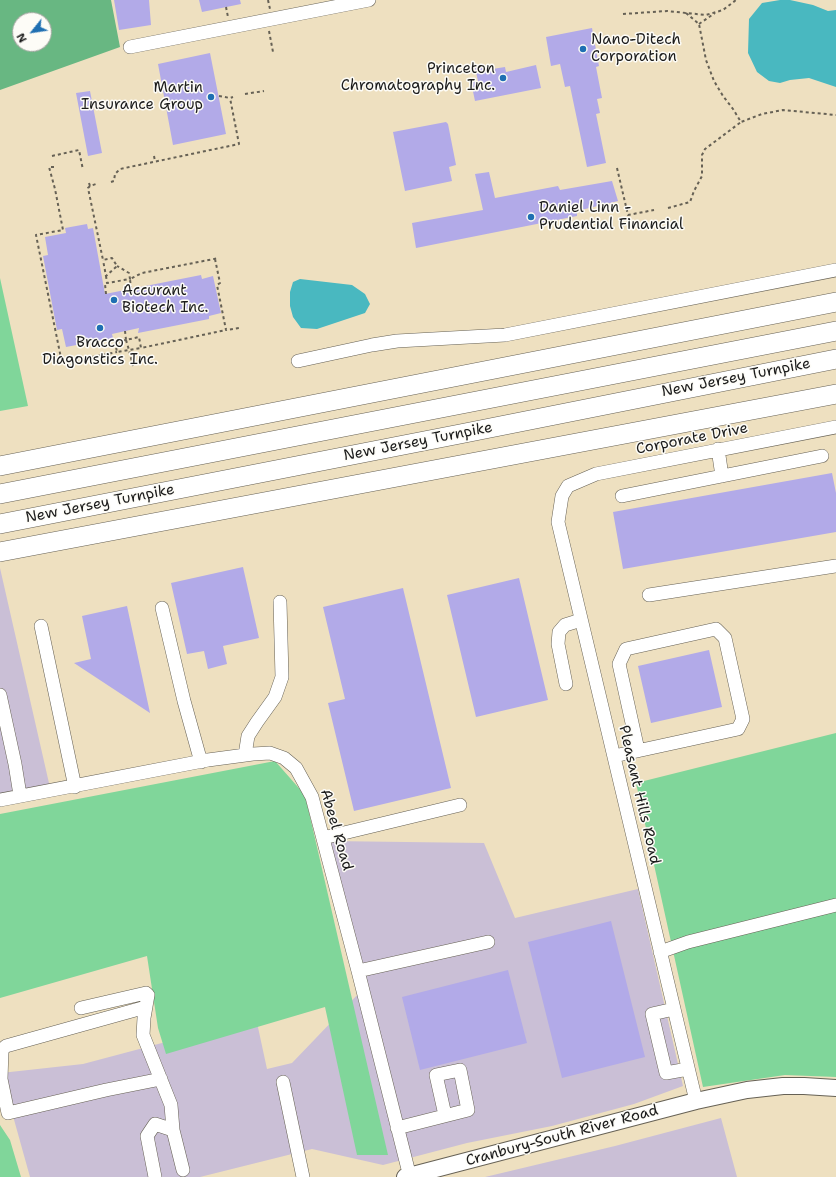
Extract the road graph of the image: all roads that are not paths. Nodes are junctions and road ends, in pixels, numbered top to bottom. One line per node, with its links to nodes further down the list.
1 (369, 0): 2 (street)
2 (130, 47)
3 (836, 270): 7 (street)
4 (836, 302): 12 (highway)
5 (836, 331): 14 (highway, New Jersey Turnpike)
6 (836, 359): 17 (highway, New Jersey Turnpike)
7 (298, 361)
8 (836, 394): 18 (highway, New Jersey Turnpike)
9 (836, 427): 10 (street, Corporate Drive)
10 (718, 450): 13 (street); 15 (street, Corporate Drive)
11 (822, 456): 13 (street)
12 (0, 466)
13 (722, 476): 16 (street)
14 (0, 494)
15 (562, 496): 23 (street, Pleasant Hills Road)
16 (622, 496)
17 (0, 524)
18 (0, 552)
19 (836, 566): 20 (street)
20 (649, 595)
21 (280, 602): 28 (street)
22 (162, 608): 30 (street)
23 (581, 620): 25 (street); 29 (street, Pleasant Hills Road)
24 (41, 626): 31 (street)
25 (566, 684)
26 (0, 695): 32 (street)
27 (638, 750): 27 (street); 29 (street)
28 (245, 755): 30 (street, Abeel Road); 35 (street, Abeel Road)
29 (614, 756): 38 (street, Pleasant Hills Road)
30 (201, 762): 31 (street, Abeel Road)
31 (75, 787): 32 (street, Abeel Road)
32 (20, 795): 33 (street, Abeel Road)
33 (0, 800)
34 (460, 805): 35 (street)
35 (323, 838): 39 (street, Abeel Road)
36 (836, 905): 38 (street)
37 (488, 942): 39 (street)
38 (660, 952): 42 (street, Pleasant Hills Road)
39 (358, 971): 49 (street, Abeel Road)
40 (146, 1007): 41 (street); 44 (street); 44 (street)
41 (81, 1008)
42 (674, 1009): 43 (street, Pleasant Hills Road); 43 (street)
43 (688, 1069): 47 (street, Pleasant Hills Road)
44 (161, 1079): 50 (street)
45 (283, 1082): 53 (street)
46 (836, 1088): 47 (main road, Cranbury-South River Road)
47 (696, 1101): 54 (main road, Cranbury-South River Road)
48 (445, 1115): 49 (street)
49 (397, 1128): 54 (street, Abeel Road)
50 (173, 1130): 51 (street); 52 (street)
51 (183, 1170)
52 (155, 1177)
53 (303, 1177)
54 (408, 1177)

